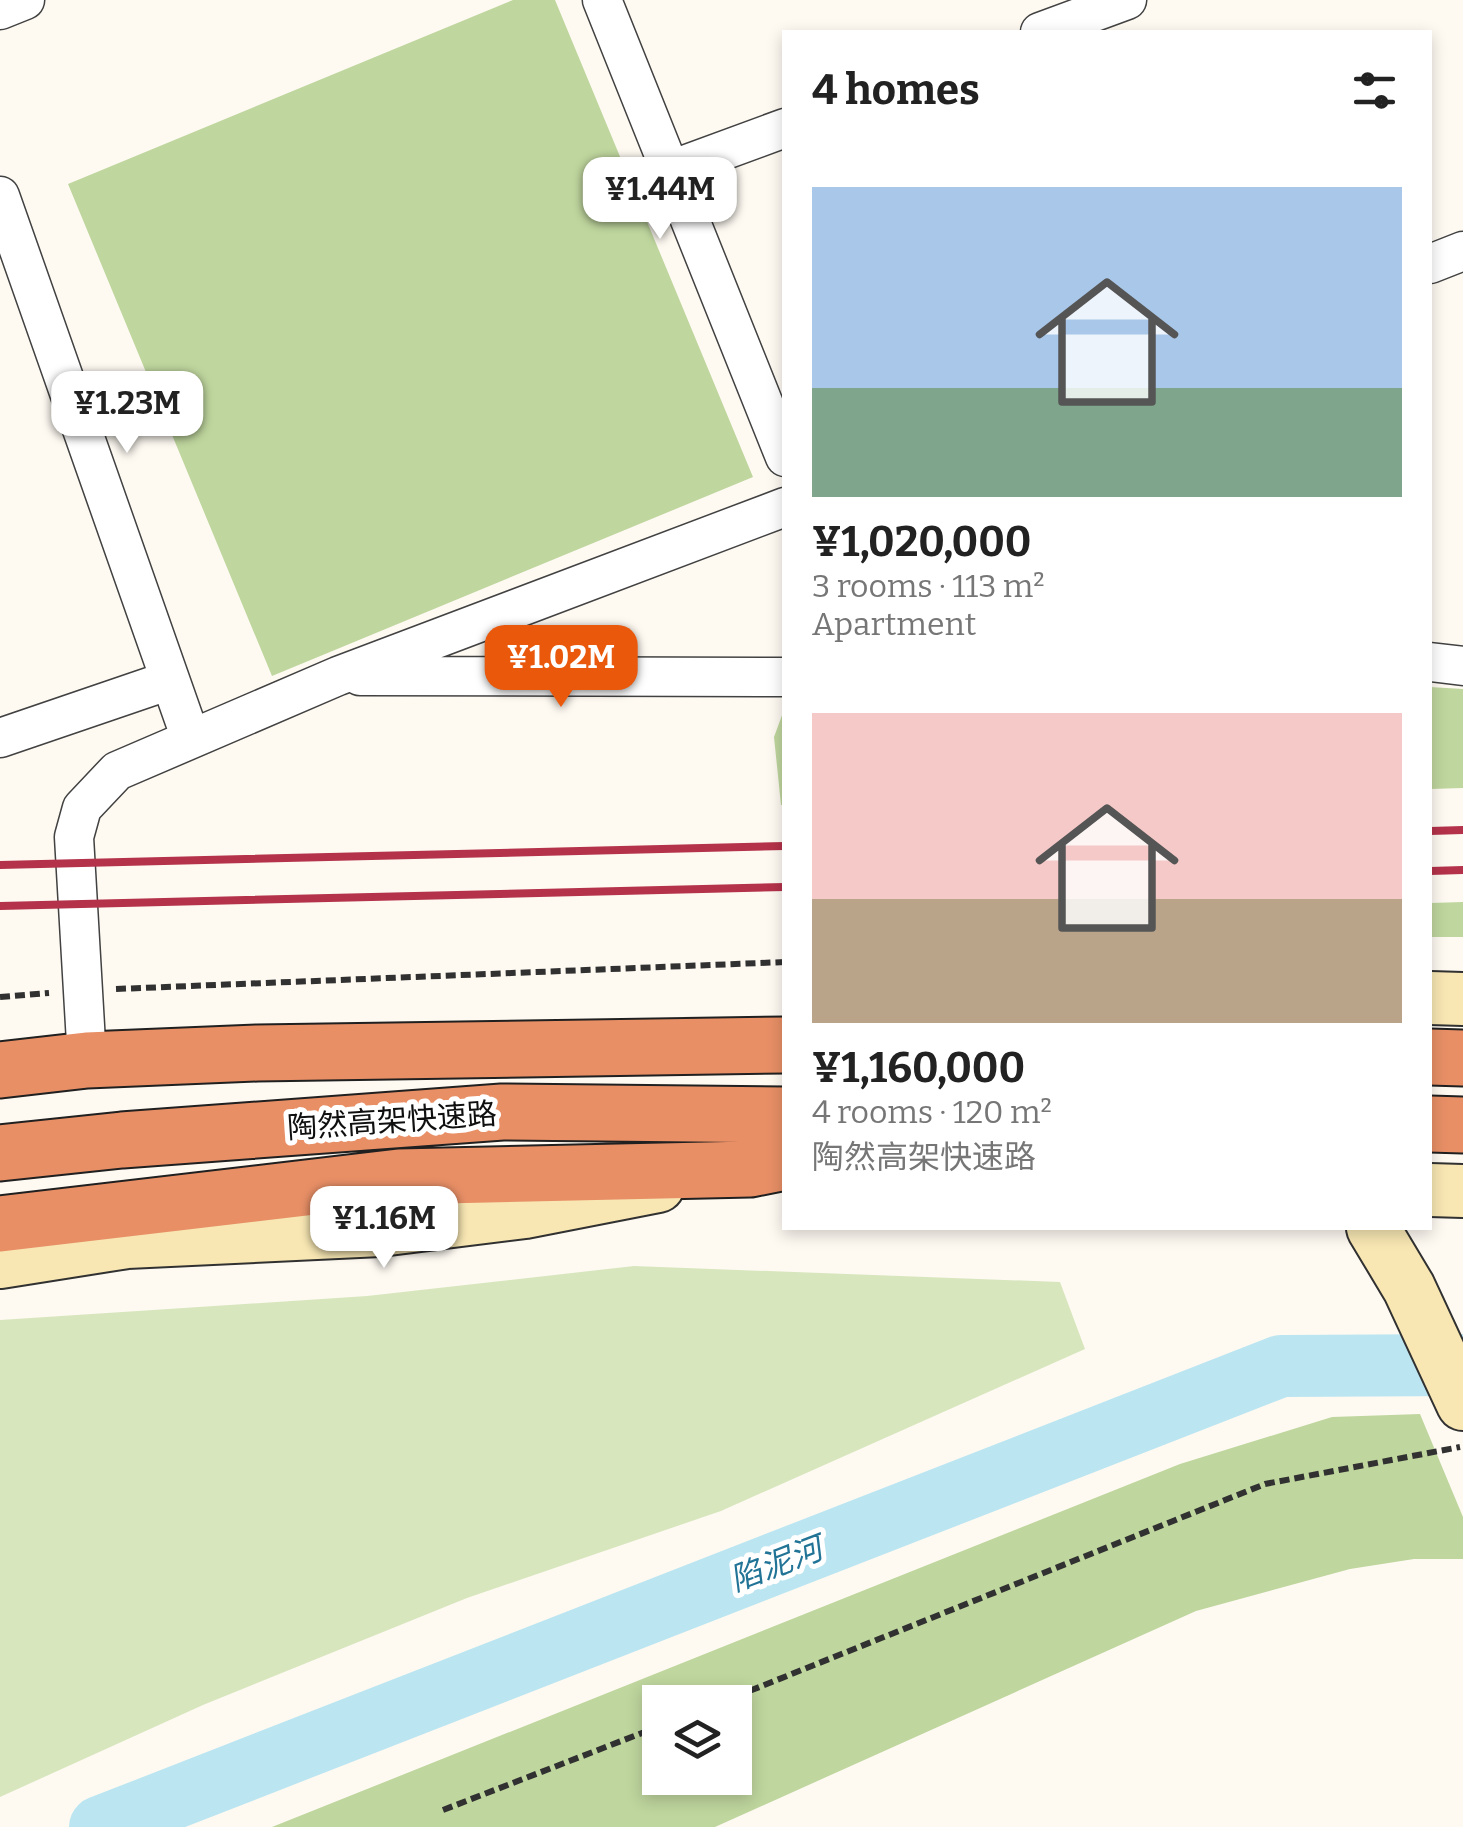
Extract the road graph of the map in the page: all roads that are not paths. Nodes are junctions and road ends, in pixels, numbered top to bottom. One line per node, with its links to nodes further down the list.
1 (25, 0): 4 (street)
2 (602, 0): 7 (street)
3 (1127, 0): 5 (street)
4 (0, 10)
5 (1045, 30)
6 (782, 129): 7 (street)
7 (668, 171): 11 (street)
8 (0, 196): 17 (street)
9 (1463, 251): 10 (street)
10 (1432, 263)
11 (782, 450)
12 (782, 509): 15 (street)
13 (1432, 662): 14 (street)
14 (1463, 666)
15 (338, 676): 16 (street); 19 (street)
16 (782, 677)
17 (170, 680): 18 (street); 19 (street)
18 (0, 738)
19 (191, 740): 26 (street)
20 (1432, 998): 21 (main road)
21 (1463, 998)
22 (782, 1044): 26 (highway)
23 (0, 1052): 26 (highway)
24 (1432, 1057): 25 (highway)
25 (1463, 1058)
26 (86, 1060): 27 (highway)
27 (0, 1070)
28 (502, 1112): 29 (highway, 陶然高架快速路); 32 (highway, 陶然高架快速路); 33 (highway)
29 (782, 1115)
30 (1432, 1124): 31 (highway)
31 (1463, 1125)
32 (0, 1154)
33 (773, 1167): 36 (highway); 38 (main road)
34 (1432, 1190): 35 (main road)
35 (1463, 1191)
36 (0, 1224)
37 (1374, 1230): 39 (main road)
38 (0, 1262)
39 (1463, 1404)

